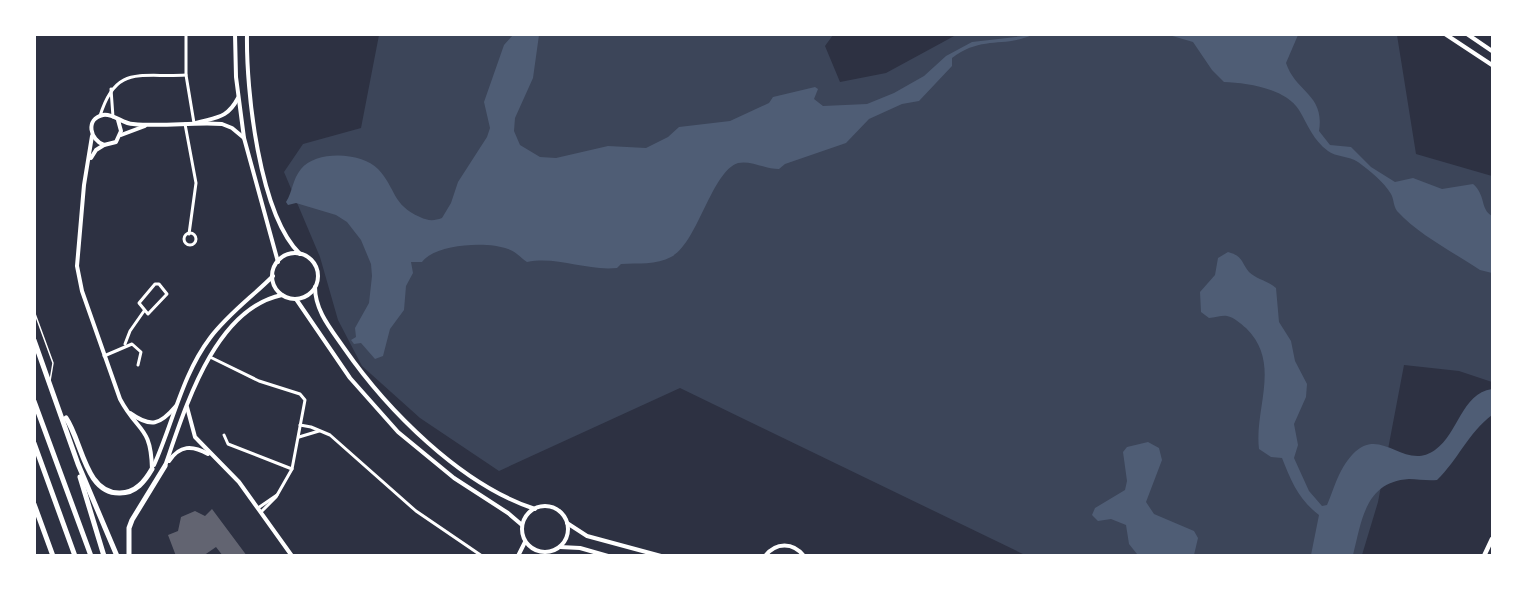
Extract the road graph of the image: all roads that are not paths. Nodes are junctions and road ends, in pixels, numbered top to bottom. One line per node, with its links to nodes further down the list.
1 (186, 34): 8 (street)
2 (235, 34): 10 (street)
3 (247, 34): 23 (street)
4 (1445, 34): 7 (street)
5 (1467, 34): 6 (street)
6 (1492, 51)
7 (1492, 65)
8 (186, 75): 9 (street); 14 (street)
9 (111, 89): 11 (street); 12 (street)
10 (238, 98): 14 (street); 19 (street)
11 (99, 117): 12 (street); 18 (street)
12 (113, 117): 13 (street)
13 (118, 120): 16 (street); 17 (street)
14 (195, 123): 15 (street); 19 (street)
15 (185, 124): 16 (street); 22 (street)
16 (145, 126): 17 (street)
17 (121, 135): 20 (street)
18 (92, 136): 20 (street); 21 (street)
19 (244, 138): 24 (street)
20 (104, 145): 21 (street)
21 (87, 164): 33 (street)
22 (189, 234)
23 (300, 254): 24 (street); 26 (street)
24 (278, 262): 25 (street)
25 (273, 276): 27 (street); 38 (street)
26 (315, 287): 28 (street); 53 (street)
27 (282, 294): 28 (street); 34 (street)
28 (296, 299): 56 (street)
29 (34, 311): 36 (lane)
30 (144, 311): 30 (street); 32 (street)
31 (34, 340): 36 (highway)
32 (125, 344): 33 (street); 35 (street)
33 (104, 356): 40 (street)
34 (210, 357): 39 (street); 42 (street)
35 (138, 365)
36 (50, 382): 41 (highway)
37 (34, 401): 63 (highway)
38 (178, 403): 40 (street); 51 (street)
39 (187, 406): 47 (street); 49 (street)
40 (126, 410): 51 (street)
41 (62, 412): 48 (highway); 51 (highway)
42 (300, 425): 43 (street); 45 (street)
43 (321, 431): 45 (street); 68 (street)
44 (224, 435): 50 (street)
45 (299, 437): 50 (street)
46 (34, 443): 62 (highway)
47 (214, 457): 49 (street); 54 (street)
48 (78, 464): 64 (highway); 65 (highway)
49 (165, 466): 66 (highway)
50 (292, 468): 54 (street)
51 (152, 469)
52 (34, 504): 61 (highway)
53 (534, 509): 55 (street); 56 (street)
54 (259, 510): 67 (street)
55 (566, 523): 59 (street); 71 (street)
56 (522, 525): 58 (street)
57 (1492, 539): 74 (main road)
58 (525, 541): 60 (street); 69 (street)
59 (559, 547): 60 (street); 70 (street)
60 (538, 554)
61 (53, 555)
62 (75, 555)
63 (91, 555)
64 (104, 555)
65 (117, 555)
66 (129, 555)
67 (292, 555)
68 (482, 555)
69 (518, 555)
70 (608, 555)
71 (662, 555)
72 (765, 555): 73 (street)
73 (804, 555)
74 (1484, 555)

